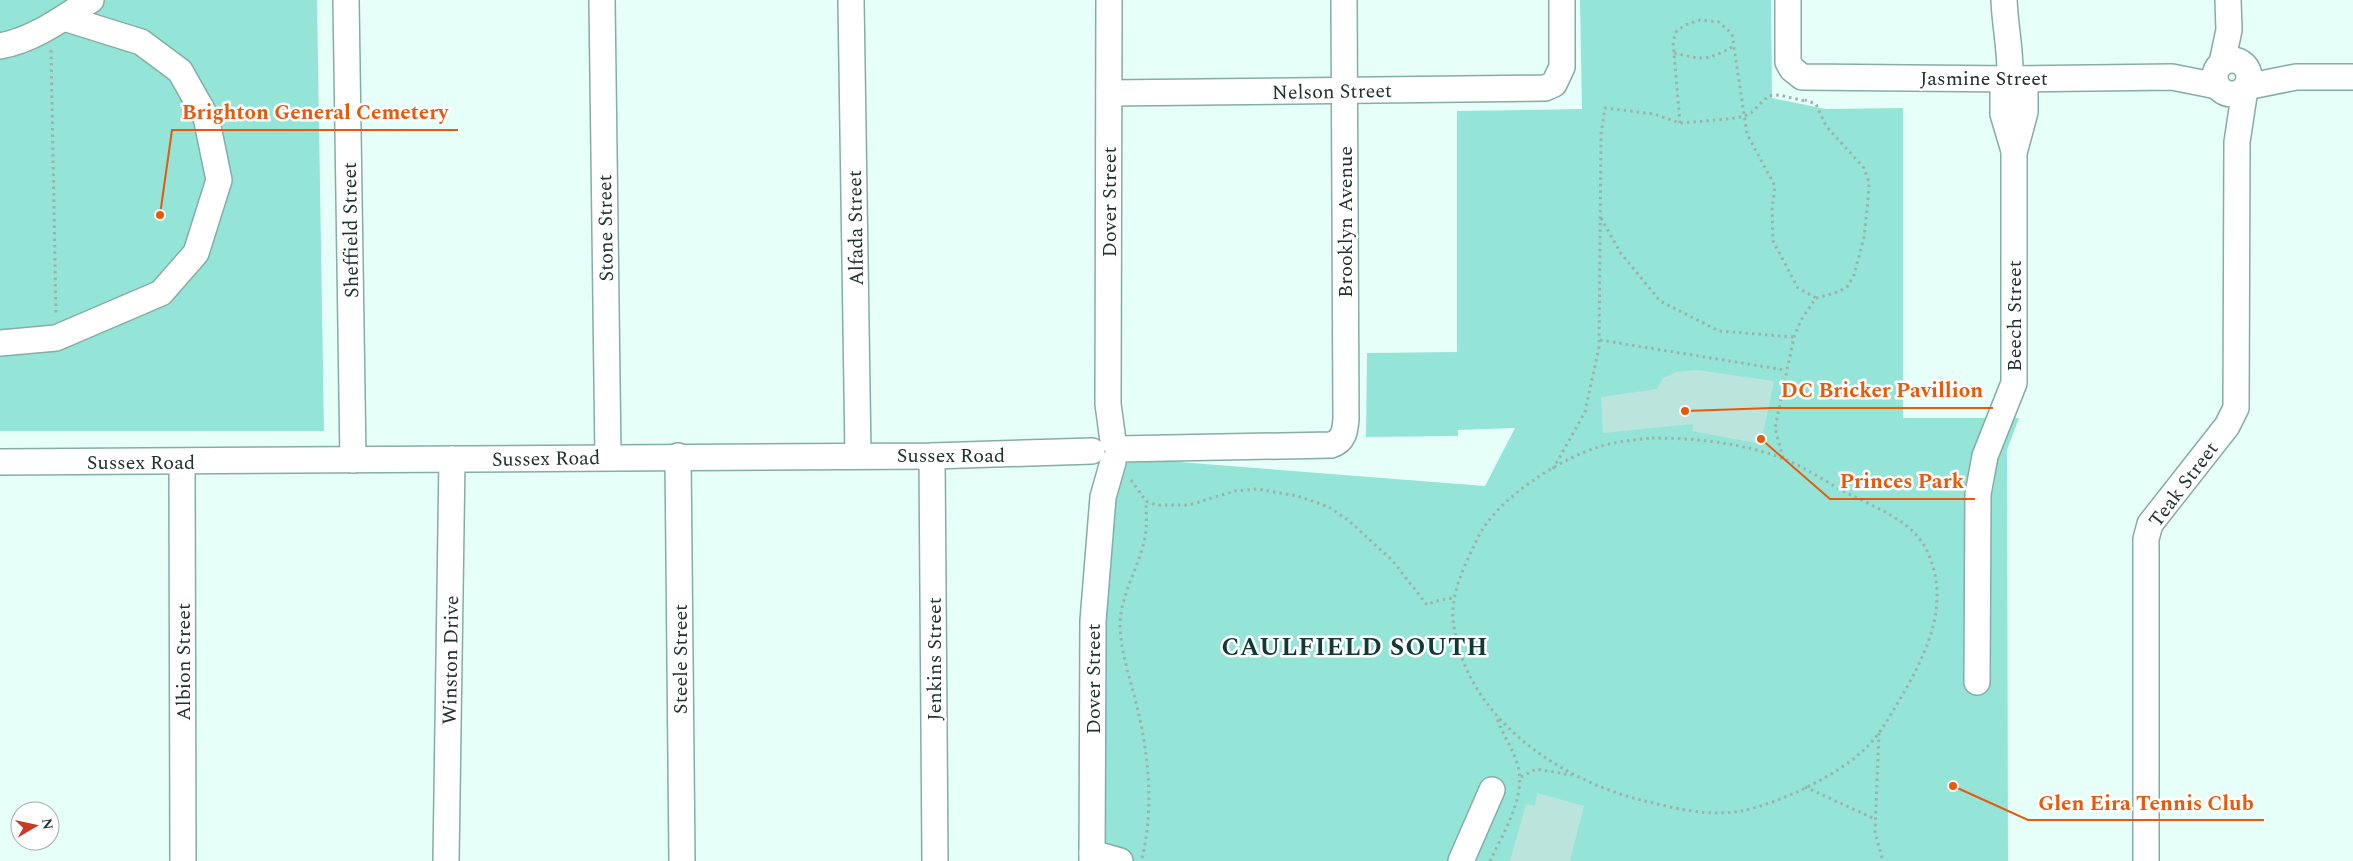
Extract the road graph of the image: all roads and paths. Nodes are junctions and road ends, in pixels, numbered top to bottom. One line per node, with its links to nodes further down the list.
1 (91, 0): 11 (street)
2 (346, 0): 38 (street, Sheffield Street)
3 (602, 0): 35 (street, Stone Street)
4 (851, 0): 33 (street, Alfada Street)
5 (1109, 0): 20 (street, Dover Street)
6 (1344, 0): 19 (street, Brooklyn Avenue)
7 (1562, 0): 19 (street, Nelson Street)
8 (1788, 0): 18 (street)
9 (2228, 0): 15 (street, Teak Street)
10 (2004, 9): 17 (street, Beech Street)
11 (57, 22): 12 (street); 26 (path); 26 (street)
12 (0, 46)
13 (1734, 46): 14 (path); 14 (path); 21 (path)
14 (1674, 53): 22 (path)
15 (2232, 76): 16 (street, Jasmine Street); 17 (street, Jasmine Street); 60 (street, Teak Street)
16 (2353, 77)
17 (2009, 78): 18 (street, Jasmine Street); 44 (street, Beech Street)
18 (1802, 84): 21 (path); 24 (path)
19 (1344, 90): 20 (street, Nelson Street); 30 (street, Brooklyn Avenue)
20 (1109, 93): 31 (street, Dover Street)
21 (1745, 116): 22 (path); 24 (path)
22 (1680, 123): 23 (path)
23 (1600, 217): 25 (path); 27 (path)
24 (1816, 298): 25 (path)
25 (1794, 337): 29 (path)
26 (56, 338): 28 (street)
27 (1600, 340): 29 (path); 41 (path)
28 (0, 343)
29 (1785, 370): 36 (path)
30 (1339, 442): 31 (street, Sussex Road)
31 (1108, 454): 34 (street, Sussex Road); 42 (path); 51 (street, Dover Street)
32 (678, 456): 33 (street, Sussex Road); 35 (street, Sussex Road); 54 (street, Steele Street)
33 (858, 456): 34 (street, Sussex Road)
34 (932, 456): 55 (street, Jenkins Street)
35 (608, 457): 37 (street, Sussex Road)
36 (1783, 458): 41 (path); 45 (path)
37 (452, 459): 38 (street, Sussex Road); 53 (street, Winston Drive)
38 (353, 460): 40 (street, Sussex Road)
39 (0, 462): 40 (street, Sussex Road)
40 (182, 463): 52 (street, Albion Street)
41 (1553, 469): 43 (path)
42 (1146, 501): 43 (path); 57 (path)
43 (1453, 598): 46 (path)
44 (1977, 682)
45 (1879, 732): 48 (path); 50 (path)
46 (1575, 775): 47 (path); 48 (path)
47 (1521, 777)
48 (1805, 787): 50 (path)
49 (1492, 790): 58 (street)
50 (1875, 819): 59 (path)
51 (1092, 857): 56 (street)
52 (184, 861)
53 (446, 861)
54 (682, 861)
55 (935, 861)
56 (1120, 861)
57 (1141, 861)
58 (1461, 861)
59 (1883, 861)
60 (2146, 861)

